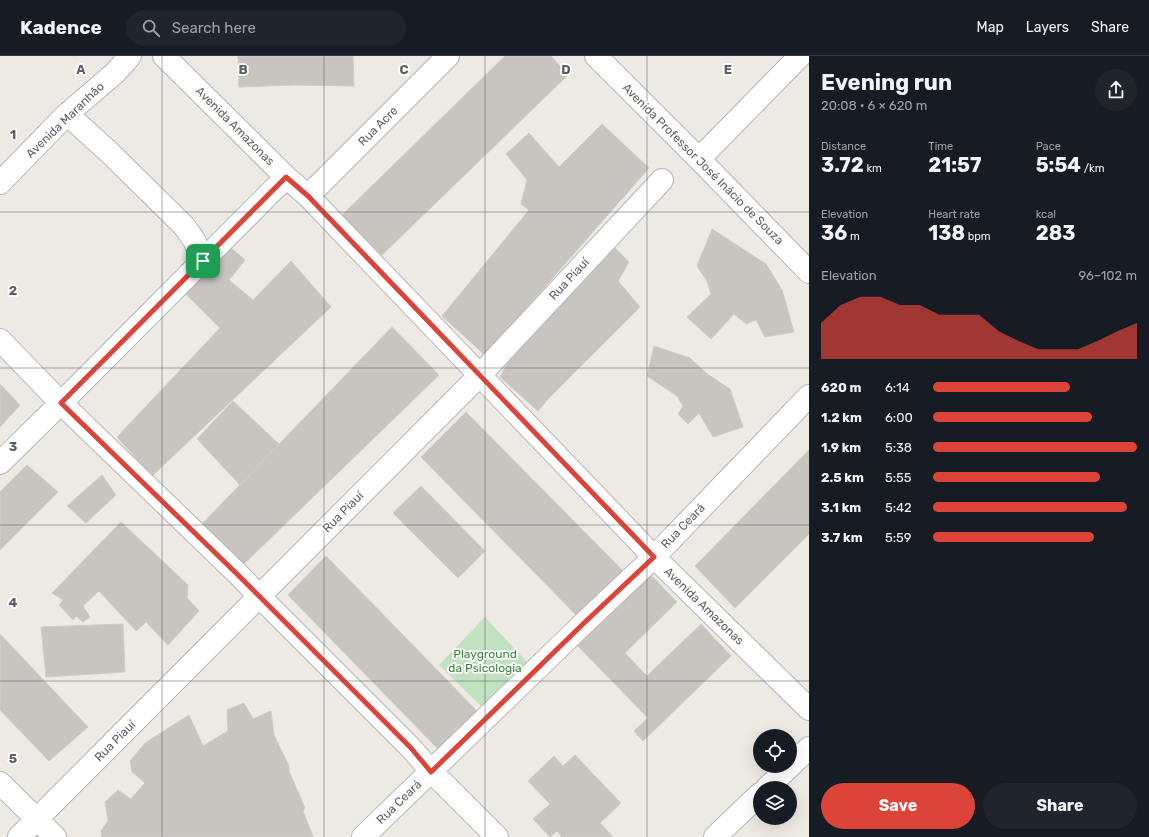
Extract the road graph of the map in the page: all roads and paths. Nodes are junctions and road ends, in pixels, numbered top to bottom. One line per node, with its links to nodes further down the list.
1 (130, 56): 6 (street, Avenida Maranhão)
2 (164, 56): 8 (street, Avenida Amazonas)
3 (448, 56): 11 (street, Rua Acre)
4 (596, 56): 7 (street, Avenida Professor José Inácio de Souza)
5 (800, 56): 7 (street)
6 (67, 114): 10 (street, Avenida Maranhão); 12 (street)
7 (699, 159): 13 (street, Avenida Professor José Inácio de Souza)
8 (286, 177): 11 (street, Avenida Amazonas); 12 (street)
9 (662, 180): 15 (street, Rua Piauí)
10 (0, 183)
11 (308, 196): 15 (street, Avenida Amazonas)
12 (203, 261): 17 (street)
13 (809, 272)
14 (0, 340): 17 (street)
15 (480, 375): 19 (street, Avenida Amazonas); 20 (street, Rua Piauí)
16 (809, 396): 19 (street, Rua Ceará)
17 (61, 403): 18 (street); 20 (street)
18 (0, 463)
19 (654, 557): 21 (street, Avenida Amazonas); 24 (street, Rua Ceará)
20 (259, 596): 24 (street); 29 (street, Rua Piauí)
21 (809, 709)
22 (809, 748): 23 (street)
23 (797, 759)
24 (431, 772): 32 (street, Rua Ceará); 33 (street)
25 (783, 773): 26 (street)
26 (774, 781)
27 (0, 783): 29 (street)
28 (753, 801): 34 (street)
29 (37, 819): 30 (street, Rua Piauí); 31 (street)
30 (19, 837)
31 (55, 837)
32 (364, 837)
33 (497, 837)
34 (715, 837)

